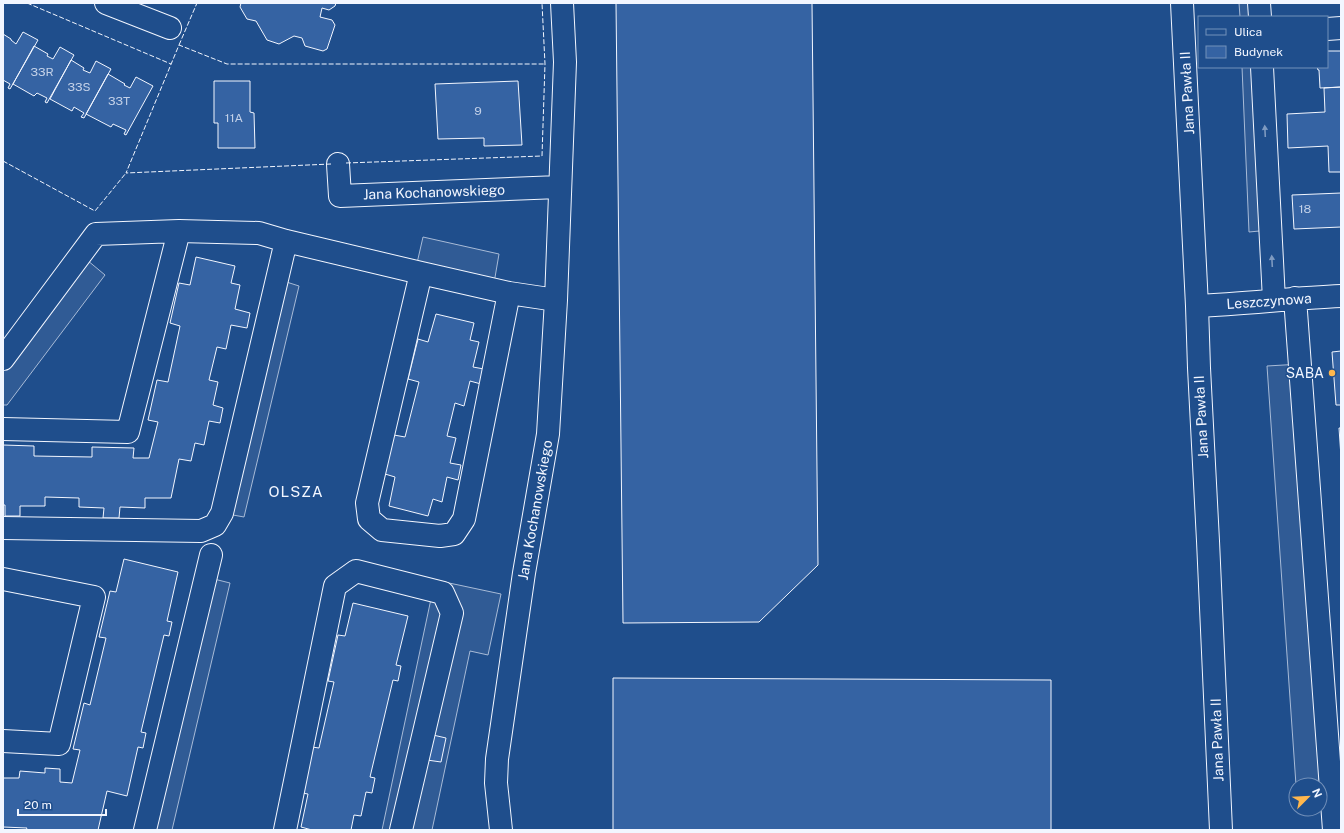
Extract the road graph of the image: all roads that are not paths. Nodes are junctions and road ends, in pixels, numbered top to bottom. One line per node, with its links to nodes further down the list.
1 (106, 3): 6 (street)
2 (562, 3): 11 (street, Jana Kochanowskiego)
3 (1182, 3): 20 (street, Jana Pawła II)
4 (1259, 3): 5 (street)
5 (1260, 16)
6 (170, 28)
7 (1328, 28): 8 (street)
8 (1341, 28)
9 (1262, 68): 19 (street, one-way to 9)
10 (338, 164): 11 (street, Jana Kochanowskiego)
11 (560, 188): 18 (street, Jana Kochanowskiego)
12 (179, 231): 13 (street); 21 (street); 22 (street)
13 (286, 241): 14 (street); 23 (street)
14 (421, 273): 15 (street); 15 (street)
15 (509, 293): 18 (street)
16 (1341, 296): 17 (street, Leszczynowa)
17 (1295, 298): 19 (street, Leszczynowa); 32 (street)
18 (556, 300): 30 (street, Jana Kochanowskiego)
19 (1274, 300): 20 (street, Leszczynowa)
20 (1197, 306): 31 (street, Jana Pawła II)
21 (3, 359)
22 (3, 429)
23 (3, 528)
24 (211, 555): 27 (street)
25 (3, 579): 26 (street)
26 (3, 741)
27 (145, 830)
28 (285, 830): 29 (street)
29 (401, 830)
30 (501, 830)
31 (1221, 830)
32 (1334, 830)

